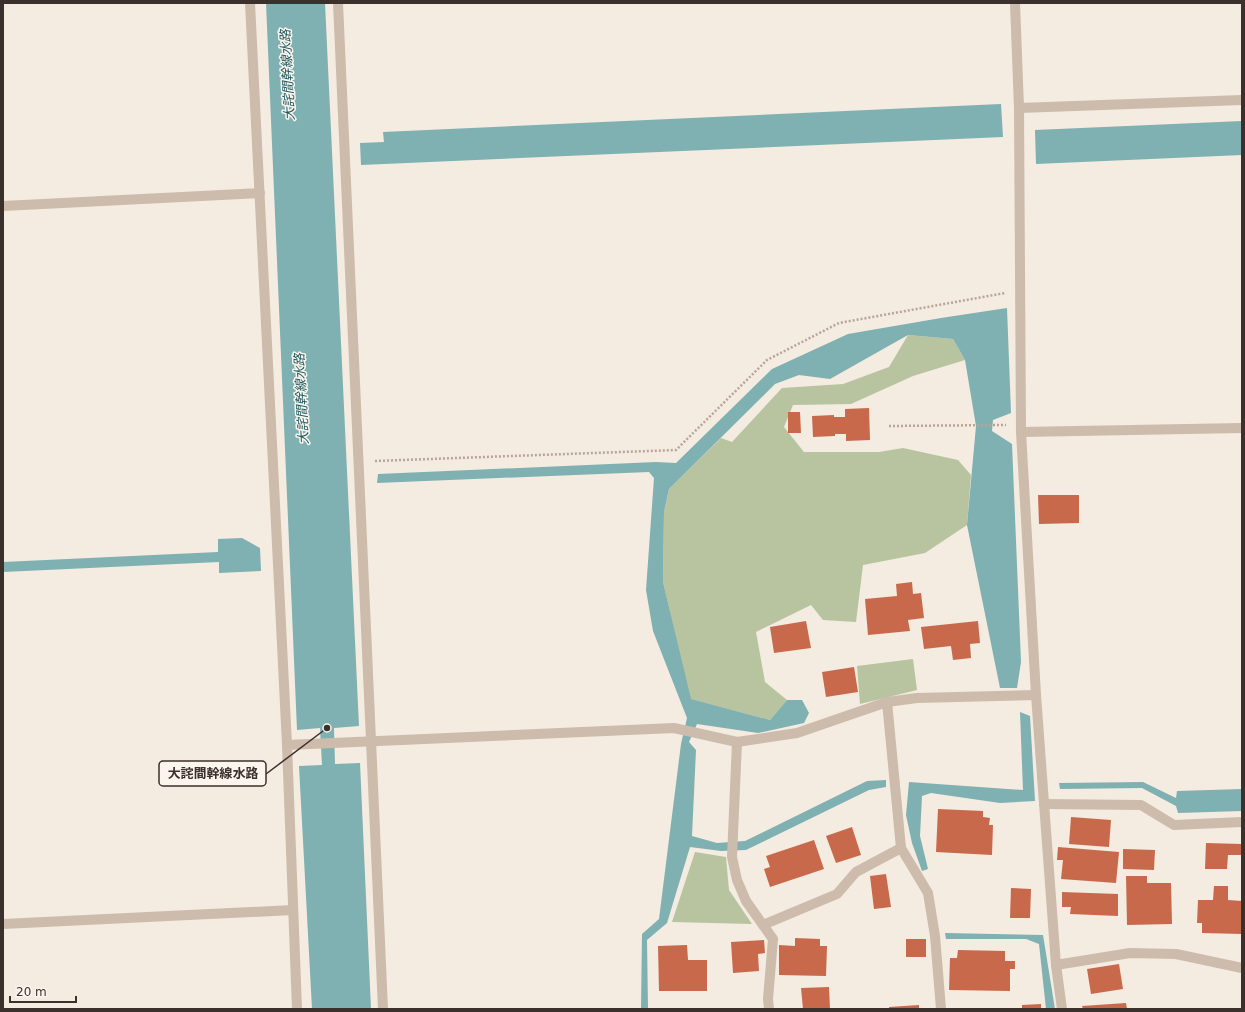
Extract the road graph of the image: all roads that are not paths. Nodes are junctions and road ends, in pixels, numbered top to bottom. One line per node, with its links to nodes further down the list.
1 (250, 3): 6 (street)
2 (338, 3): 12 (street)
3 (1015, 3): 5 (street)
4 (1242, 100): 5 (street)
5 (1019, 108): 9 (street)
6 (260, 193): 7 (street); 14 (street)
7 (3, 206)
8 (1242, 428): 9 (street)
9 (1021, 432): 10 (street)
10 (1036, 695): 11 (street); 15 (street)
11 (887, 702): 13 (street); 17 (street)
12 (370, 742): 13 (street); 14 (street); 24 (street)
13 (738, 742): 20 (street)
14 (287, 745): 18 (street)
15 (1044, 804): 16 (street); 21 (street)
16 (1242, 822)
17 (901, 848): 20 (street); 26 (street)
18 (293, 910): 19 (street); 23 (street)
19 (3, 924)
20 (763, 925): 25 (street)
21 (1056, 965): 22 (street); 27 (street)
22 (1242, 968)
23 (297, 1009)
24 (383, 1009)
25 (769, 1009)
26 (941, 1009)
27 (1062, 1009)

